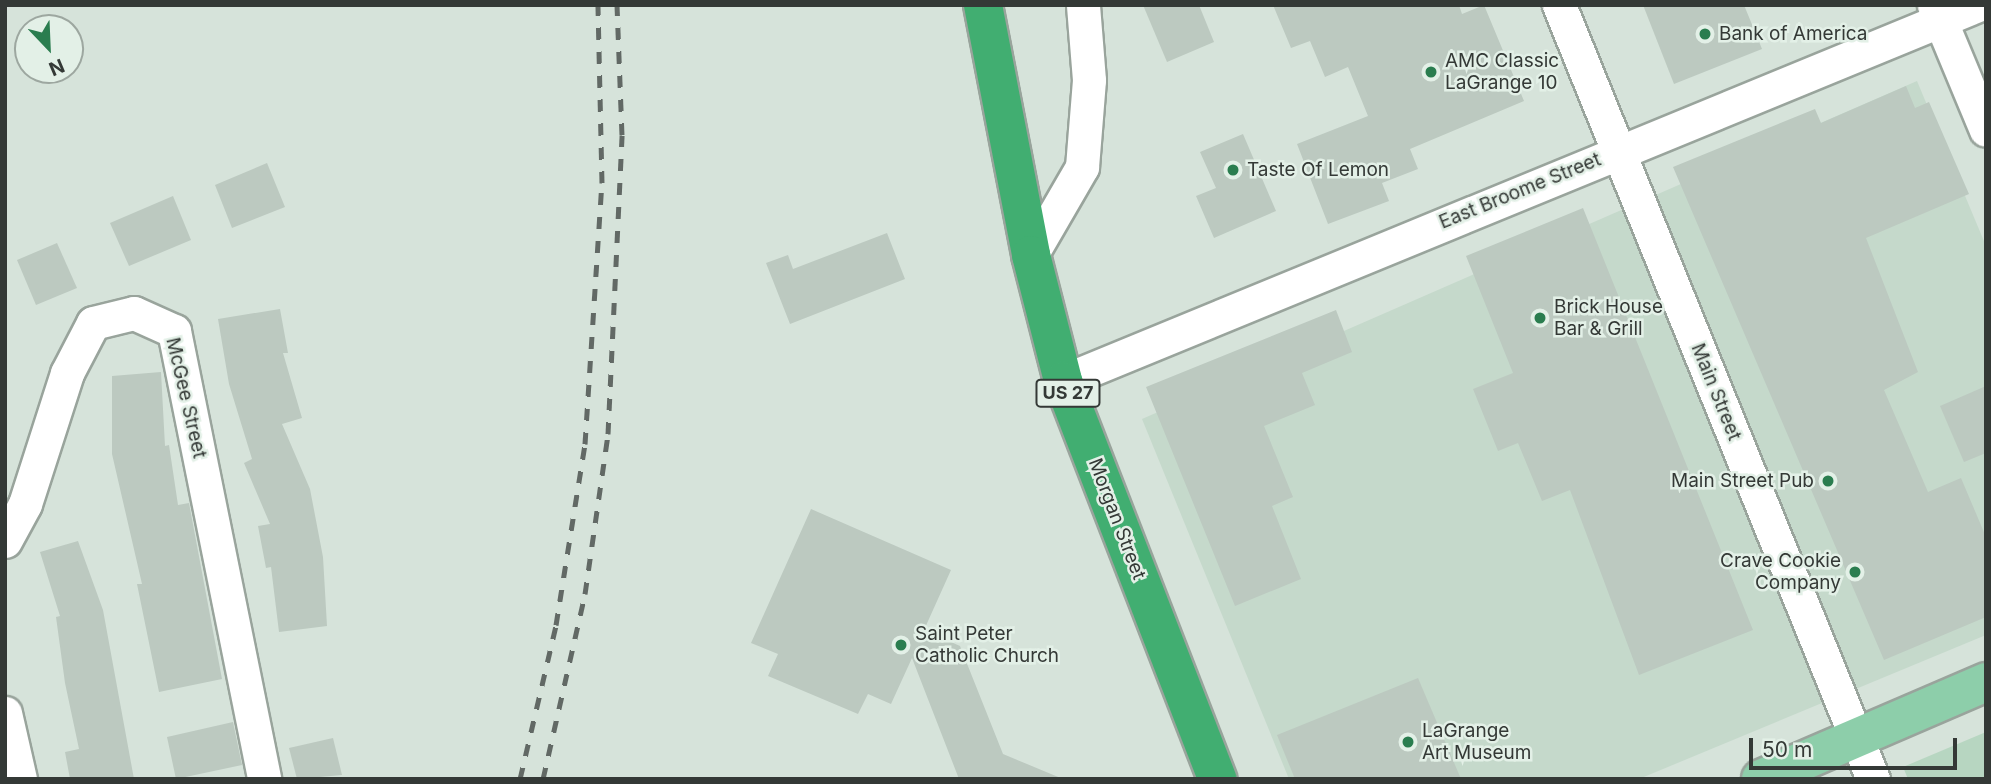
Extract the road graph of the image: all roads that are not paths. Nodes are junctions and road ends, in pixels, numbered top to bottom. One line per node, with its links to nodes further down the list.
1 (983, 5): 8 (highway, Morgan Street / US 27)
2 (1083, 5): 8 (street)
3 (1559, 5): 7 (street, Main Street)
4 (1978, 5): 5 (street, East Broome Street)
5 (1937, 13): 6 (street); 7 (street, East Broome Street)
6 (1986, 130)
7 (1618, 151): 9 (street, East Broome Street); 13 (street, Main Street)
8 (1031, 255): 9 (highway, Morgan Street / US 27)
9 (1063, 381): 16 (highway, Morgan Street / US 27)
10 (5, 541): 15 (street, McGee Street)
11 (1986, 682): 13 (main road)
12 (5, 713): 14 (street)
13 (1857, 739): 17 (main road); 18 (street, Main Street)
14 (20, 779)
15 (264, 779)
16 (1217, 779)
17 (1761, 779)
18 (1873, 779)

